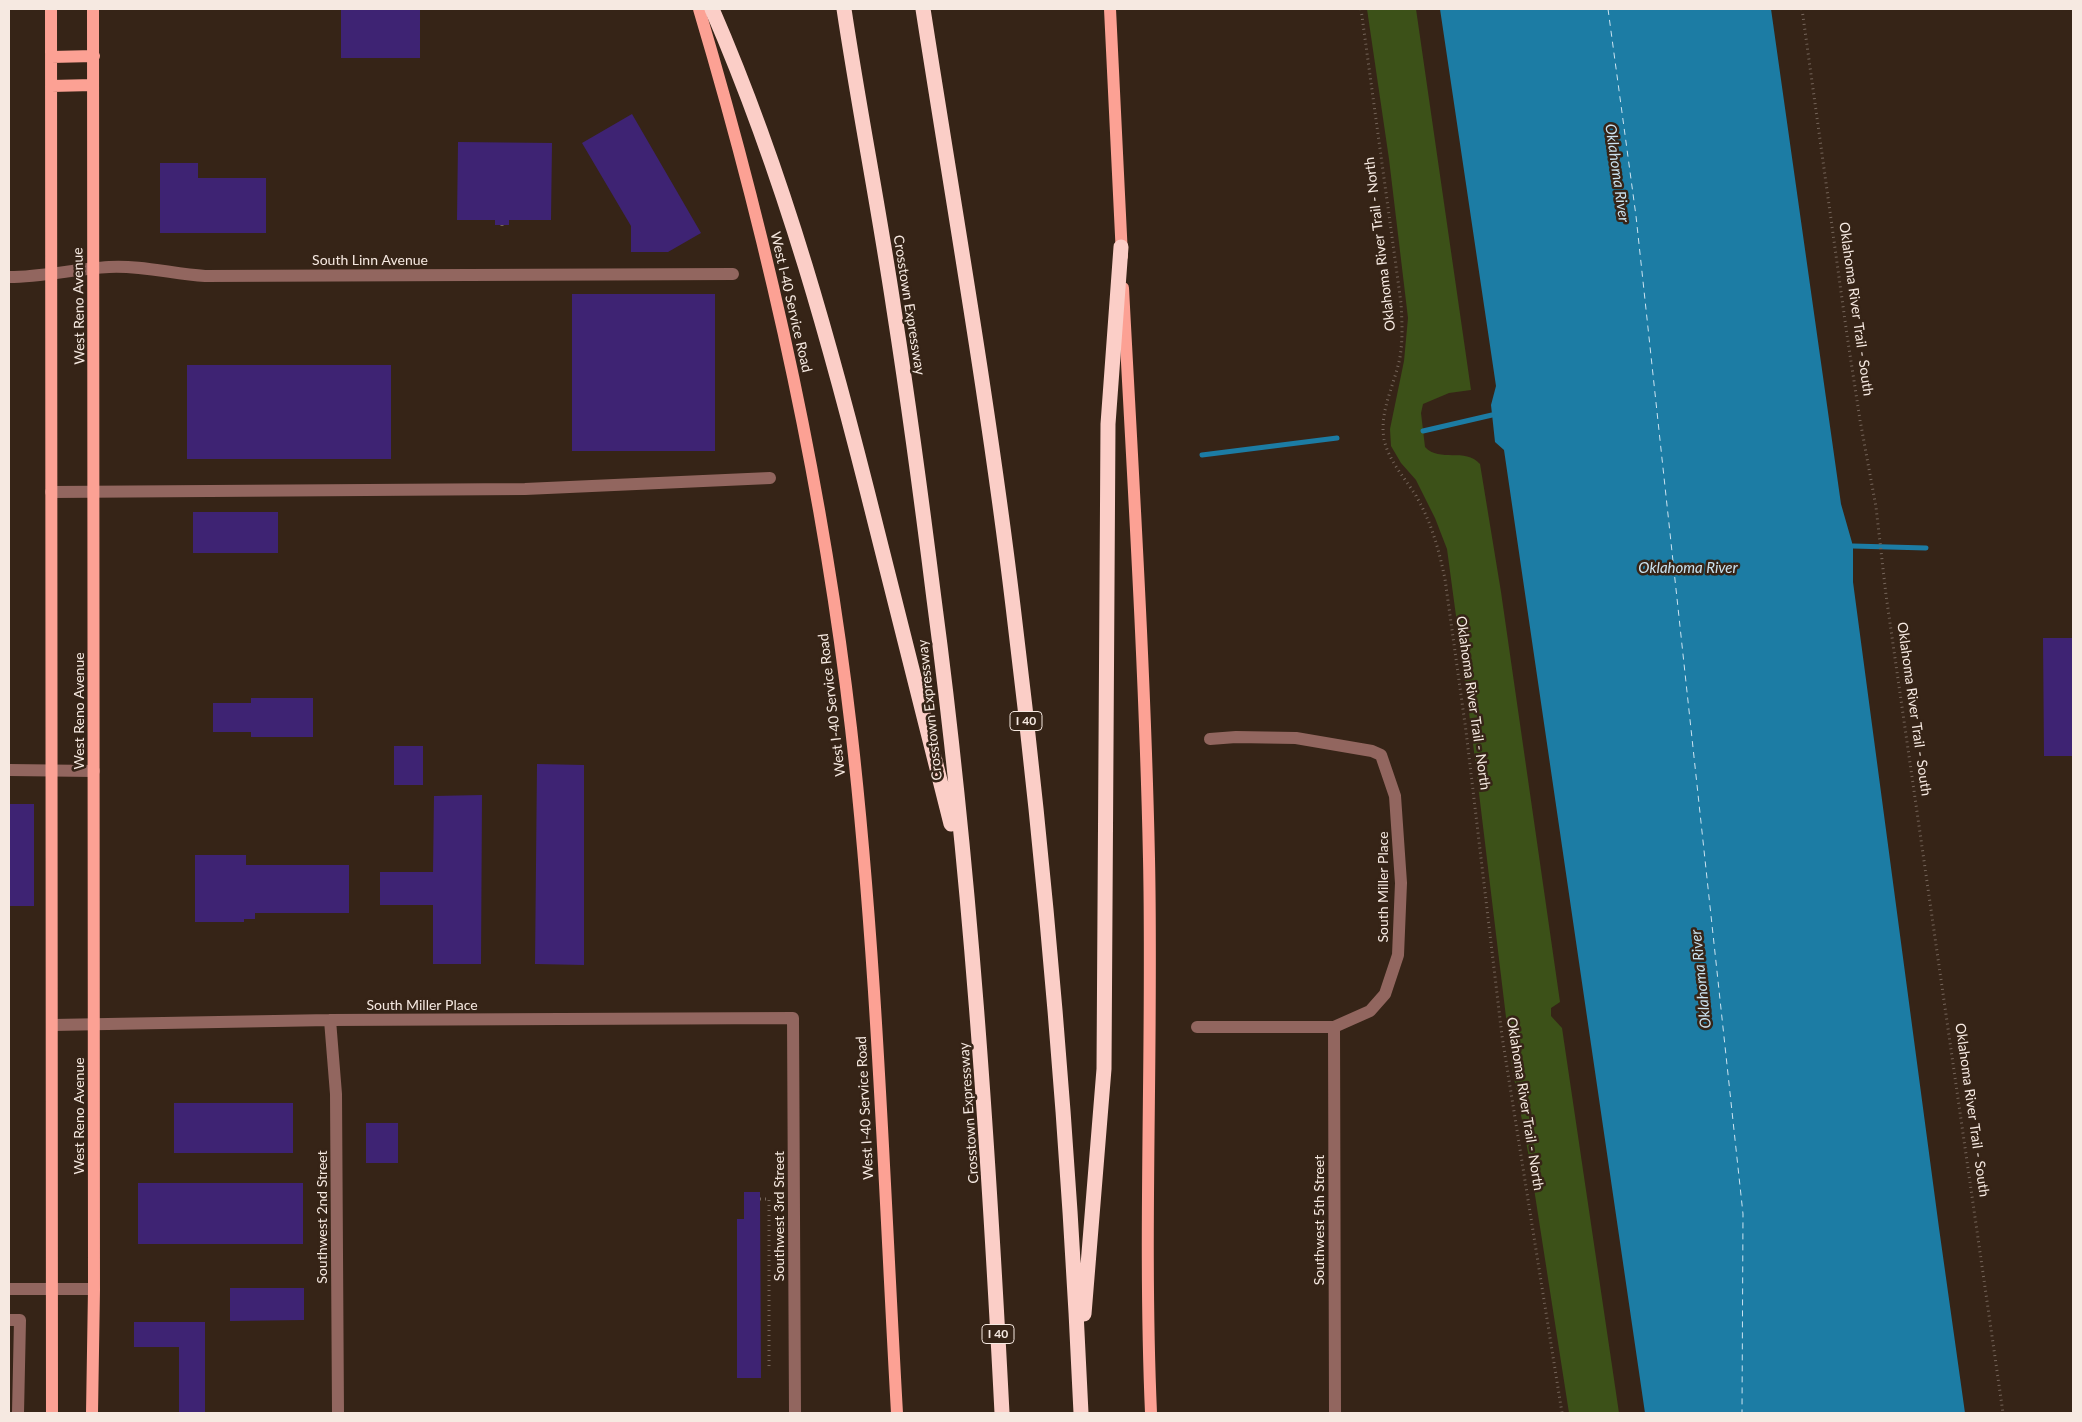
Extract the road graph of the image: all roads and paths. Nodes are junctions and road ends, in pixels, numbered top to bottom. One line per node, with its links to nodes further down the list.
1 (51, 9): 11 (main road, West Reno Avenue)
2 (93, 9): 10 (main road, West Reno Avenue)
3 (699, 9): 45 (main road, West I-40 Service Road)
4 (712, 9): 26 (highway)
5 (923, 9): 38 (highway, I 40)
6 (1110, 9): 14 (main road)
7 (1360, 9): 50 (path, Oklahoma River Trail - North)
8 (1802, 9): 51 (path, Oklahoma River Trail - South)
9 (844, 11): 26 (highway, Crosstown Expressway / I 40)
10 (94, 56): 11 (main road); 13 (main road, West Reno Avenue)
11 (51, 57): 12 (main road, West Reno Avenue)
12 (51, 86): 13 (main road); 16 (main road, West Reno Avenue)
13 (93, 86): 15 (main road, West Reno Avenue)
14 (1121, 247): 38 (highway); 48 (main road)
15 (94, 270): 16 (street, South Linn Avenue); 17 (street, South Linn Avenue); 20 (main road, West Reno Avenue)
16 (51, 274): 18 (street, South Linn Avenue); 21 (main road, West Reno Avenue)
17 (733, 274)
18 (9, 277)
19 (770, 478): 20 (street)
20 (95, 491): 21 (street); 25 (main road, West Reno Avenue)
21 (51, 492): 24 (main road, West Reno Avenue)
22 (1210, 739): 32 (street, South Miller Place)
23 (9, 770): 24 (street)
24 (52, 771): 25 (street); 29 (main road, West Reno Avenue)
25 (94, 771): 30 (main road, West Reno Avenue)
26 (966, 881): 46 (highway, Crosstown Expressway / I 40)
27 (793, 1018): 28 (street, South Miller Place); 44 (street, Southwest 3rd Street)
28 (330, 1020): 30 (street, South Miller Place); 43 (street, Southwest 2nd Street)
29 (52, 1025): 30 (street, South Miller Place); 35 (main road, West Reno Avenue)
30 (94, 1026): 36 (main road, West Reno Avenue)
31 (1197, 1027): 32 (street, South Miller Place)
32 (1334, 1027): 49 (street, Southwest 5th Street)
33 (760, 1199): 39 (path)
34 (9, 1289): 35 (street)
35 (52, 1289): 36 (street); 41 (main road, West Reno Avenue)
36 (94, 1289): 42 (main road, West Reno Avenue)
37 (9, 1320): 40 (street)
38 (1079, 1368): 47 (highway, I 40)
39 (769, 1370)
40 (18, 1413)
41 (52, 1413)
42 (92, 1413)
43 (338, 1413)
44 (795, 1413)
45 (897, 1413)
46 (1002, 1413)
47 (1081, 1413)
48 (1151, 1413)
49 (1335, 1413)
50 (1562, 1413)
51 (2003, 1413)

